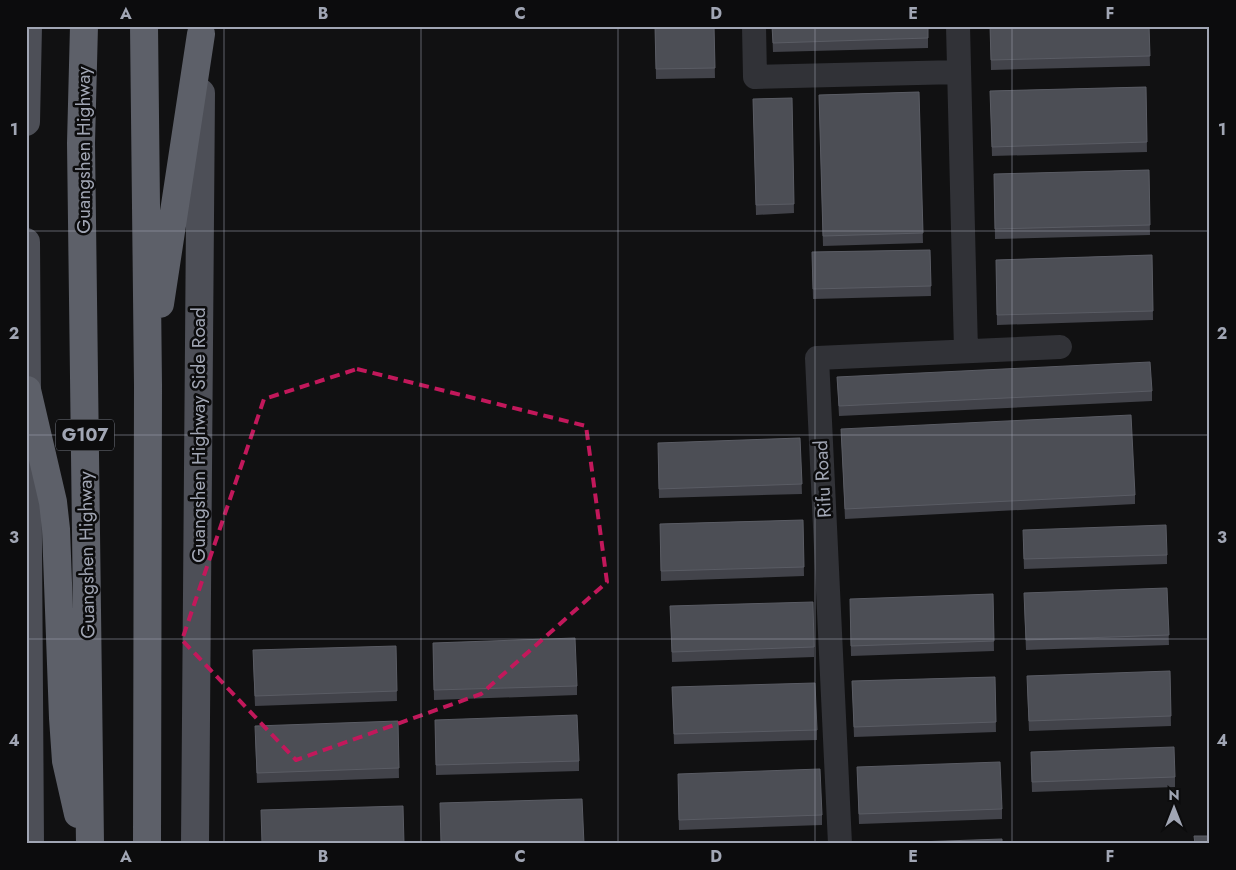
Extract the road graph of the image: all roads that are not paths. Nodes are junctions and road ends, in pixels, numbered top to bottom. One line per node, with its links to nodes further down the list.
1 (28, 26): 9 (main road)
2 (72, 26): 11 (highway)
3 (84, 26): 11 (highway, Guangshen Highway / G107)
4 (144, 26): 15 (highway)
5 (754, 26): 8 (lane)
6 (958, 26): 8 (lane)
7 (201, 30): 15 (highway); 21 (main road, Guangshen Highway Side Road)
8 (959, 72): 14 (lane)
9 (26, 99): 10 (main road)
10 (26, 122)
11 (81, 143): 19 (highway, Guangshen Highway / G107)
12 (26, 242): 16 (main road)
13 (1060, 347): 14 (lane, Rifu Road)
14 (966, 352): 22 (lane, Rifu Road)
15 (148, 385): 20 (highway)
16 (27, 389): 17 (main road); 18 (highway)
17 (30, 844)
18 (84, 844)
19 (90, 844)
20 (148, 844)
21 (196, 844)
22 (840, 844)

